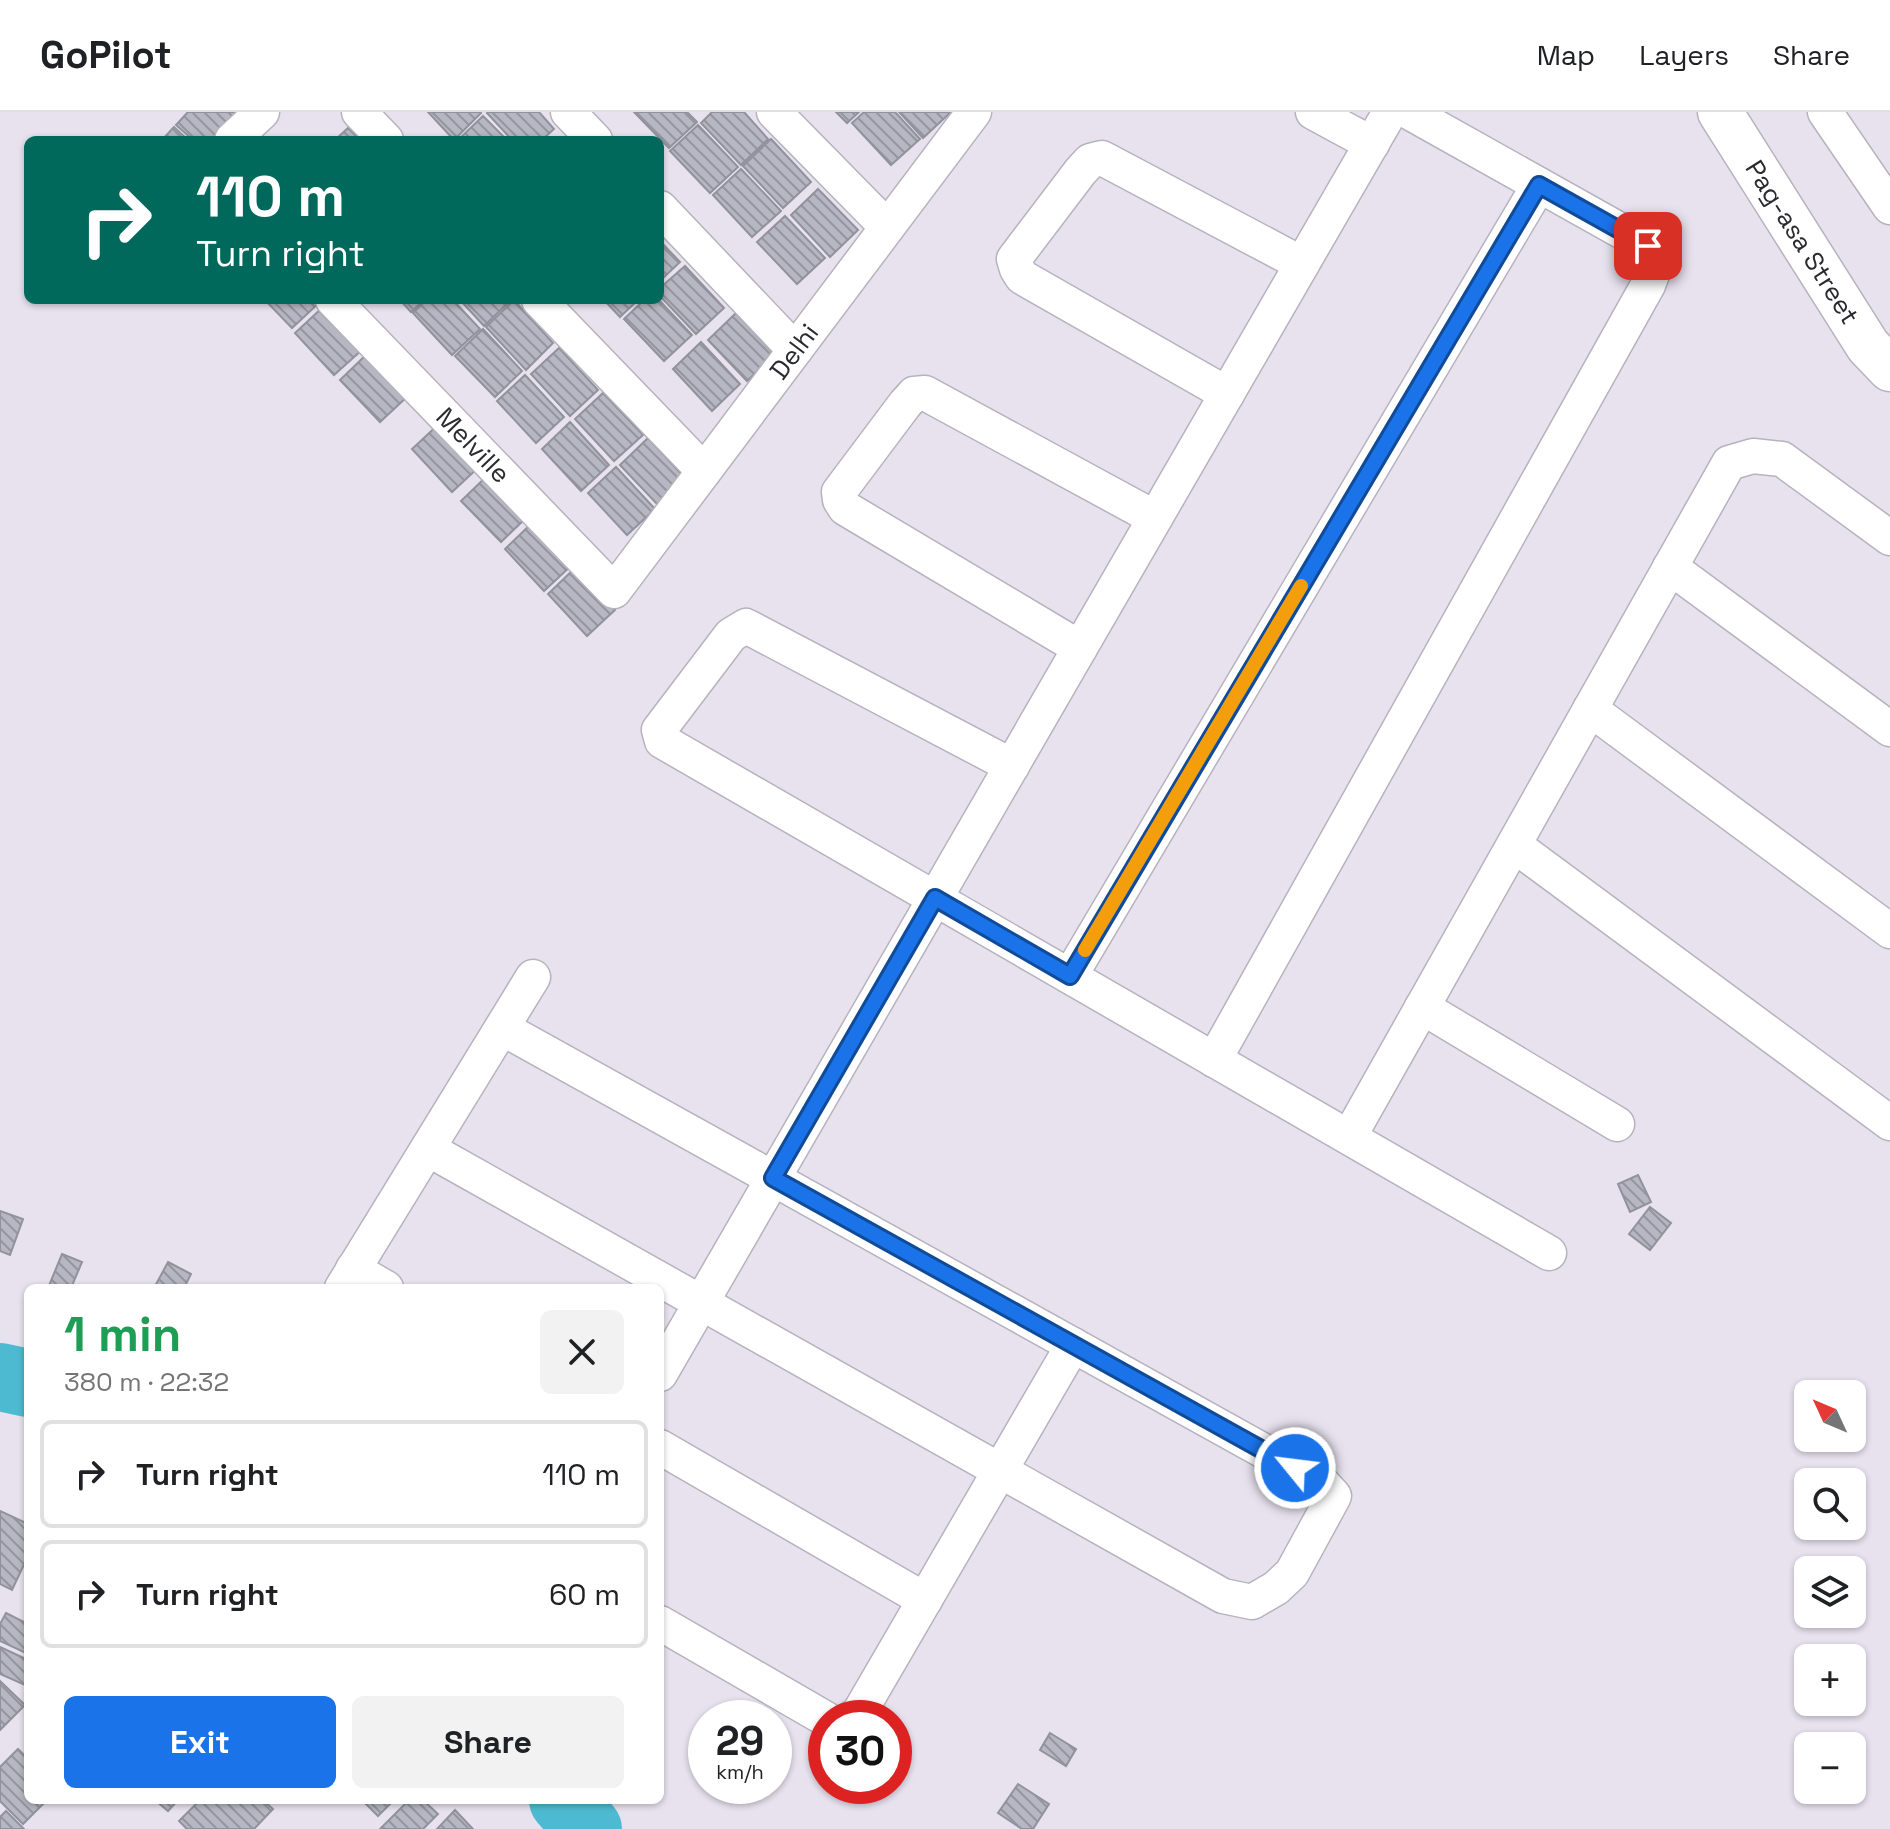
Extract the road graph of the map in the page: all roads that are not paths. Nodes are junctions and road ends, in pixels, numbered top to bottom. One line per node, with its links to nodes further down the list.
1 (262, 112): 11 (street)
2 (359, 112): 12 (street)
3 (568, 112): 13 (street)
4 (774, 112): 18 (street)
5 (974, 112): 18 (street, Delhi)
6 (1313, 112): 14 (street)
7 (1390, 112): 14 (street)
8 (1409, 112): 15 (street)
9 (1720, 112): 23 (street, Pag-asa Street)
10 (1825, 112): 16 (street)
11 (236, 136)
12 (382, 136)
13 (591, 136)
14 (1372, 144): 19 (street)
15 (1539, 185): 37 (street); 41 (street)
16 (1890, 207)
17 (664, 212): 22 (street)
18 (887, 227): 22 (street, Delhi)
19 (1302, 264): 24 (street); 24 (street)
20 (337, 304): 29 (street, Melville)
21 (543, 304): 25 (street)
22 (795, 350): 25 (street, Delhi)
23 (1890, 369)
24 (1227, 394): 26 (street)
25 (704, 471): 29 (street, Delhi)
26 (1155, 518): 30 (street); 30 (street)
27 (1890, 538): 28 (street)
28 (1670, 567): 31 (street); 32 (street)
29 (614, 591)
30 (1080, 648): 33 (street)
31 (1590, 709): 34 (street); 36 (street)
32 (1890, 729)
33 (1012, 766): 35 (street); 35 (street)
34 (1514, 845): 39 (street); 42 (street)
35 (935, 898): 37 (street); 46 (street)
36 (1890, 931)
37 (1070, 976): 41 (street)
38 (533, 977): 40 (street)
39 (1422, 1007): 43 (street); 44 (street)
40 (502, 1028): 45 (street); 46 (street)
41 (1214, 1060): 44 (street)
42 (1890, 1123)
43 (1617, 1124)
44 (1349, 1137): 47 (street)
45 (428, 1149): 48 (street); 50 (street)
46 (773, 1178): 50 (street); 51 (street)
47 (1549, 1253)
48 (348, 1279): 49 (street)
49 (369, 1284)
50 (702, 1302): 52 (street); 54 (street)
51 (1073, 1345): 54 (street); 54 (street)
52 (664, 1367)
53 (664, 1449): 55 (street)
54 (1001, 1471): 55 (street)
55 (925, 1600): 57 (street)
56 (664, 1625): 58 (street)
57 (867, 1700)
58 (808, 1709)

